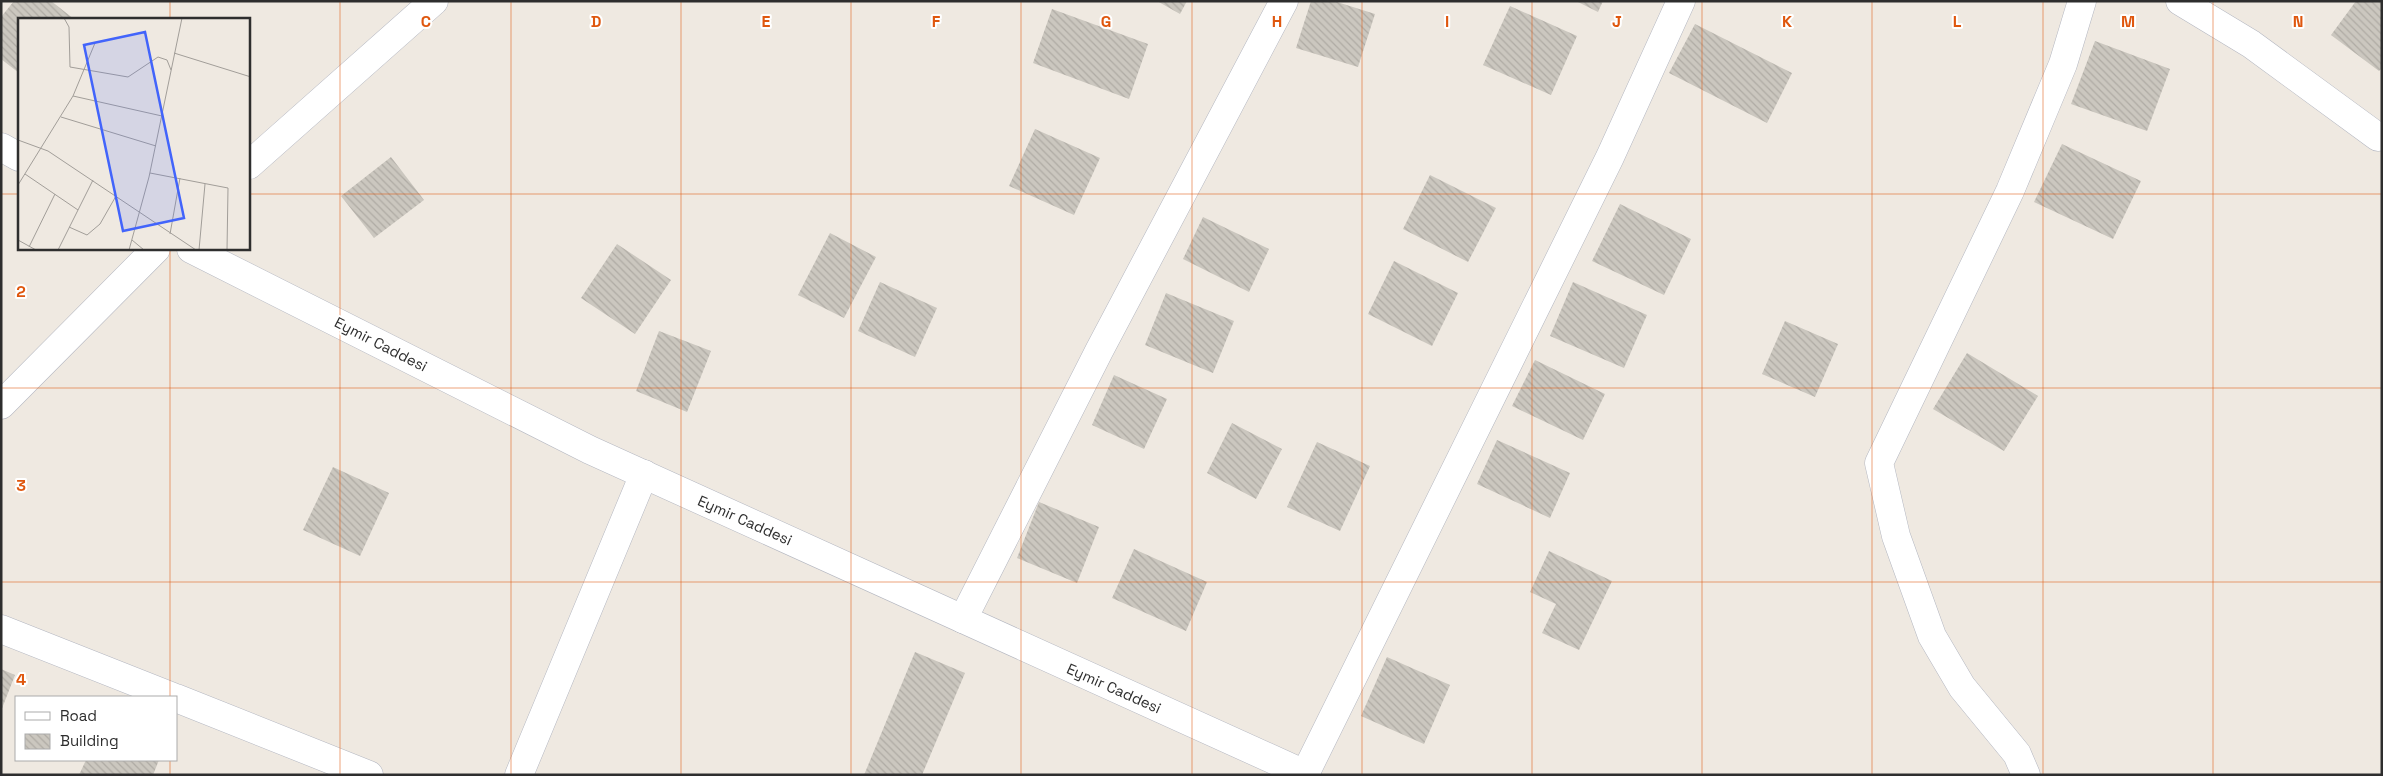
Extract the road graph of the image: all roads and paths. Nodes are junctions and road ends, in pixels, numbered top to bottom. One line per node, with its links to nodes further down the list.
1 (434, 1): 9 (street)
2 (1284, 1): 14 (street)
3 (1681, 1): 18 (street)
4 (2082, 1): 21 (street)
5 (2180, 1): 6 (street)
6 (2378, 137)
7 (1, 147): 8 (street)
8 (18, 156)
9 (250, 164)
10 (155, 250): 12 (street)
11 (193, 250): 13 (street, Eymir Caddesi)
12 (1, 404)
13 (644, 474): 14 (street, Eymir Caddesi); 20 (street)
14 (963, 619): 18 (street, Eymir Caddesi)
15 (1, 629): 16 (street)
16 (170, 696)
17 (178, 699): 19 (street)
18 (1306, 774)
19 (369, 775)
20 (519, 775)
21 (2026, 775)

